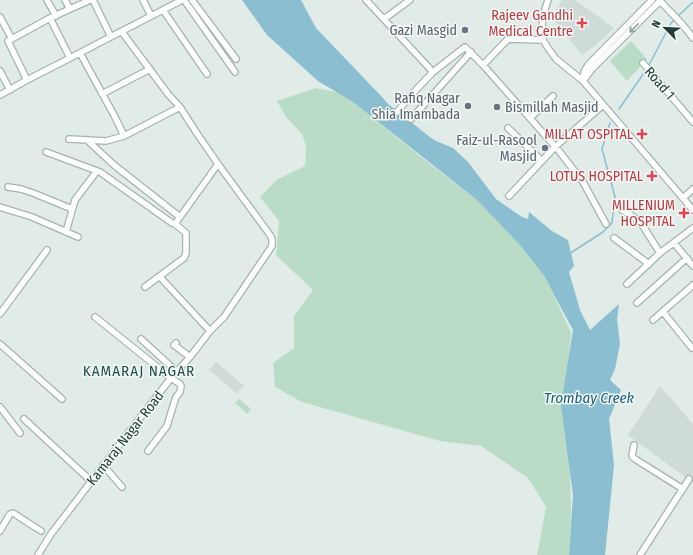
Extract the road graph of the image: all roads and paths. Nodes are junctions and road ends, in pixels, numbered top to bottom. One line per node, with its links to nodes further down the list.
1 (47, 0): 18 (street)
2 (65, 0): 14 (street)
3 (90, 0): 14 (street)
4 (94, 0): 21 (street)
5 (143, 0): 16 (street)
6 (181, 0): 13 (street); 33 (street)
7 (192, 0): 28 (street)
8 (366, 0): 19 (street)
9 (410, 0): 19 (street)
10 (548, 0): 24 (street)
11 (652, 0): 37 (street)
12 (660, 1): 22 (street); 37 (street, one-way to 37)
13 (172, 2): 15 (street)
14 (70, 9): 18 (street)
15 (163, 10): 16 (street); 35 (street)
16 (151, 16): 20 (street)
17 (0, 17): 23 (street)
18 (53, 17): 23 (street); 27 (street)
19 (384, 19): 34 (street)
20 (122, 32): 21 (street); 31 (street, Kamaraj Nagar Road)
21 (112, 37): 26 (street)
22 (693, 38)
23 (12, 39): 36 (street)
24 (543, 40): 30 (street); 37 (street)
25 (471, 52): 30 (street); 34 (street); 46 (street)
26 (80, 53): 27 (street); 39 (street)
27 (70, 58): 36 (street)
28 (236, 59)
29 (642, 63): 47 (street, Road 1)
30 (483, 65): 45 (street)
31 (150, 69): 39 (street); 43 (street, Kamaraj Nagar Road)
32 (0, 71): 38 (street)
33 (235, 72)
34 (433, 72): 44 (street)
35 (207, 74)
36 (27, 80): 38 (street)
37 (583, 81): 42 (street)
38 (10, 90): 40 (street)
39 (102, 94): 49 (street)
40 (0, 95)
41 (553, 96): 45 (street)
42 (603, 106): 52 (street); 60 (street)
43 (180, 107): 49 (street); 55 (street, Kamaraj Nagar Road)
44 (397, 112)
45 (530, 118): 52 (street)
46 (411, 119)
47 (693, 122)
48 (508, 128): 54 (street)
49 (124, 136): 51 (street)
50 (69, 138): 51 (street)
51 (86, 140): 65 (street)
52 (555, 147): 54 (street); 67 (street)
53 (46, 152): 56 (street)
54 (542, 161): 59 (street)
55 (218, 164): 65 (street); 87 (street, Kamaraj Nagar Road)
56 (97, 171): 62 (street); 66 (street)
57 (8, 187): 62 (street)
58 (693, 189): 60 (street)
59 (509, 196)
60 (683, 198): 64 (street)
61 (0, 207): 69 (street)
62 (72, 209): 69 (street)
63 (622, 210): 74 (street)
64 (693, 210)
65 (180, 217): 66 (street)
66 (175, 224): 78 (street)
67 (606, 224)
68 (693, 228): 72 (street)
69 (66, 232): 70 (street)
70 (78, 238)
71 (614, 238): 76 (street)
72 (674, 243): 74 (street); 75 (street)
73 (47, 250): 84 (street)
74 (660, 253): 76 (street)
75 (687, 258): 77 (street); 82 (street)
76 (649, 264): 79 (street)
77 (693, 266)
78 (160, 276): 81 (street); 87 (street)
79 (627, 284)
80 (693, 285): 83 (street)
81 (145, 287)
82 (637, 303)
83 (663, 312): 86 (street); 91 (street)
84 (0, 314)
85 (95, 317): 95 (street)
86 (653, 320)
87 (210, 331): 93 (street, Kamaraj Nagar Road)
88 (141, 339): 94 (street)
89 (176, 343): 93 (street)
90 (0, 344): 96 (street)
91 (693, 348): 92 (street)
92 (687, 352)
93 (190, 357): 94 (street, Kamaraj Nagar Road)
94 (177, 372): 95 (street, Kamaraj Nagar Road)
95 (171, 378): 101 (street); 102 (street, Kamaraj Nagar Road)
96 (62, 399)
97 (0, 407): 99 (street)
98 (24, 419): 104 (street)
99 (20, 433)
100 (634, 445): 106 (street)
101 (148, 451)
102 (103, 465): 104 (street, Kamaraj Nagar Road); 105 (street)
103 (689, 479): 106 (street)
104 (91, 481): 109 (street, Kamaraj Nagar Road)
105 (122, 487)
106 (683, 489): 110 (street)
107 (41, 530): 108 (street)
108 (0, 531)
109 (38, 555)
110 (640, 555)

